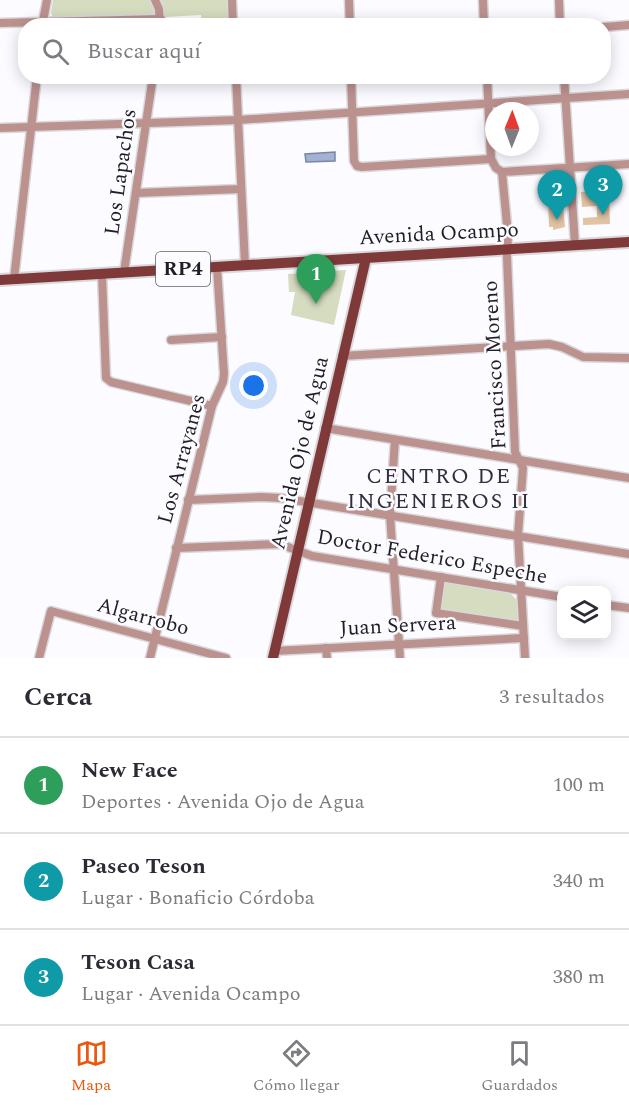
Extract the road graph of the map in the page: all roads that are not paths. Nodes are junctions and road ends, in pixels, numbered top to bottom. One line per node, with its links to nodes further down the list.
1 (47, 0): 7 (street)
2 (155, 0): 8 (street)
3 (232, 0): 9 (street)
4 (349, 0): 10 (street)
5 (483, 0): 11 (street)
6 (559, 0): 12 (street)
7 (44, 18)
8 (160, 18)
9 (233, 18)
10 (350, 18)
11 (484, 18)
12 (560, 18)
13 (0, 23): 14 (street)
14 (18, 23)
15 (629, 25): 16 (street)
16 (611, 26)
17 (36, 84): 31 (street)
18 (152, 84): 30 (street, Los Lapachos)
19 (236, 84): 29 (street)
20 (351, 84): 28 (street)
21 (487, 84): 25 (street)
22 (565, 84): 24 (street)
23 (629, 94): 24 (street)
24 (566, 98): 26 (street); 36 (street)
25 (488, 102)
26 (504, 102)
27 (485, 103): 28 (street)
28 (353, 112): 29 (street); 34 (street)
29 (238, 120): 30 (street); 38 (street)
30 (146, 123): 31 (street); 39 (street, Los Lapachos)
31 (31, 127): 32 (street); 48 (street)
32 (0, 128)
33 (491, 156): 34 (street)
34 (491, 159): 37 (street)
35 (629, 164): 36 (street)
36 (569, 168): 37 (street); 41 (street)
37 (502, 171): 42 (street, Francisco Moreno)
38 (241, 189): 39 (street); 44 (street)
39 (136, 193): 46 (street, Los Lapachos)
40 (629, 242): 41 (main road, Avenida Ocampo / RP4)
41 (575, 245): 42 (main road, Avenida Ocampo / RP4)
42 (507, 249): 43 (main road, Avenida Ocampo / RP4); 52 (street, Francisco Moreno)
43 (366, 258): 44 (main road, Avenida Ocampo / RP4); 53 (main road, Avenida Ojo de Agua)
44 (244, 265): 45 (main road, Avenida Ocampo / RP4)
45 (217, 267): 46 (main road, Avenida Ocampo / RP4); 50 (street, Los Arrayanes)
46 (124, 272): 47 (main road, Avenida Ocampo / RP4)
47 (102, 274): 48 (main road, Avenida Ocampo / RP4); 55 (street)
48 (14, 279): 49 (main road, Avenida Ocampo / RP4)
49 (0, 280)
50 (222, 338): 51 (street); 55 (street, Los Arrayanes)
51 (171, 340)
52 (510, 345): 53 (street); 54 (street); 58 (street, Francisco Moreno)
53 (342, 356): 56 (main road, Avenida Ojo de Agua)
54 (629, 358)
55 (212, 406): 60 (street, Los Arrayanes)
56 (325, 428): 57 (street); 61 (main road, Avenida Ojo de Agua)
57 (395, 440): 58 (street); 62 (street)
58 (519, 460): 59 (street); 63 (street, Francisco Moreno)
59 (629, 478)
60 (188, 500): 61 (street); 64 (street, Los Arrayanes)
61 (308, 502): 62 (street); 65 (main road, Avenida Ojo de Agua)
62 (390, 515): 63 (street); 67 (street)
63 (518, 535): 66 (street); 69 (street, Francisco Moreno)
64 (176, 548): 65 (street, Doctor Federico Espeche); 75 (street, Los Arrayanes)
65 (297, 552): 67 (street, Doctor Federico Espeche); 78 (main road, Avenida Ojo de Agua)
66 (629, 554)
67 (394, 569): 68 (street, Doctor Federico Espeche); 76 (street)
68 (441, 577): 69 (street, Doctor Federico Espeche); 73 (street)
69 (520, 590): 70 (street, Doctor Federico Espeche); 73 (street, Francisco Moreno)
70 (557, 596)
71 (611, 606): 72 (street)
72 (629, 608)
73 (523, 626): 74 (street, Francisco Moreno)
74 (524, 638): 76 (street, Juan Servera); 84 (street, Francisco Moreno)
75 (154, 639): 79 (street, Algarrobo); 80 (street, Los Arrayanes); 81 (street, Algarrobo)
76 (399, 644): 77 (street, Juan Servera); 83 (street)
77 (326, 648): 78 (street, Juan Servera); 82 (street)
78 (273, 654)
79 (39, 658)
80 (150, 658)
81 (226, 658)
82 (327, 658)
83 (400, 658)
84 (525, 658)

